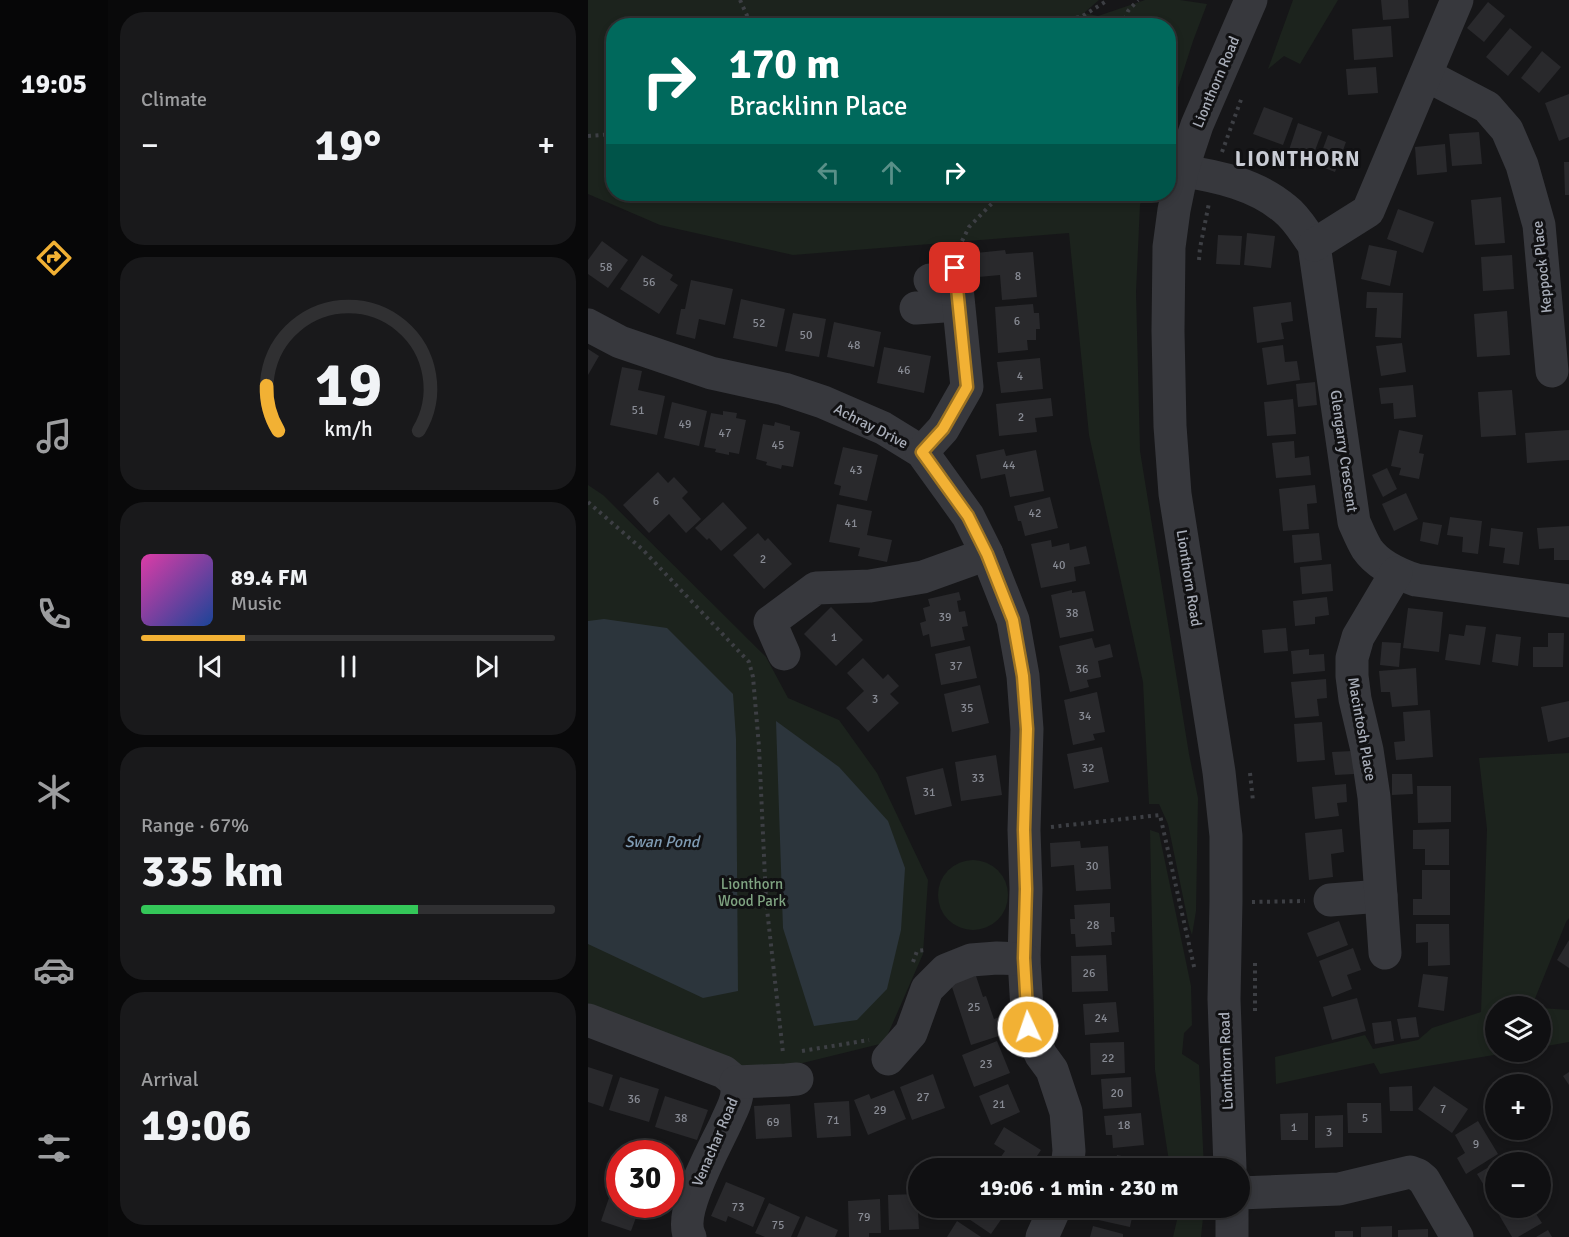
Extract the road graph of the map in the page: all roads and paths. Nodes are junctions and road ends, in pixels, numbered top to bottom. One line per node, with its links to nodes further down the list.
1 (740, 0): 7 (path)
2 (1108, 0): 6 (path)
3 (1138, 0): 9 (path)
4 (1251, 0): 14 (street, Lionthorn Road)
5 (1457, 0): 10 (street)
6 (1081, 17): 8 (path)
7 (748, 18)
8 (1073, 18)
9 (1125, 18)
10 (1426, 75): 19 (street); 23 (street, Keppock Place)
11 (1242, 96): 15 (path)
12 (606, 135): 13 (path)
13 (588, 136)
14 (1182, 171): 15 (street, Glengarry Crescent); 16 (street, Lionthorn Road)
15 (1215, 176): 19 (street, Glengarry Crescent); 20 (path)
16 (1176, 200)
17 (994, 201): 21 (path)
18 (1176, 201): 35 (street, Lionthorn Road)
19 (1314, 245): 28 (street, Glengarry Crescent)
20 (1199, 267)
21 (934, 286): 25 (street)
22 (588, 325): 25 (street, Achray Drive)
23 (1558, 328): 24 (street, Keppock Place)
24 (1552, 371)
25 (922, 452): 27 (street, Achray Drive)
26 (588, 502): 44 (path)
27 (987, 554): 30 (street); 33 (street, Achray Drive)
28 (1396, 573): 29 (street, Glengarry Crescent); 34 (street, Macintosh Place)
29 (1569, 601)
30 (784, 654)
31 (1248, 766): 32 (path)
32 (1253, 812)
33 (1024, 830): 38 (street, Achray Drive); 40 (path)
34 (1381, 896): 36 (street); 37 (street, Macintosh Place)
35 (1246, 898): 36 (path); 47 (street, Lionthorn Road)
36 (1330, 900)
37 (1385, 953)
38 (1024, 958): 43 (street); 46 (street, Achray Drive)
39 (1255, 958): 41 (path)
40 (1195, 973)
41 (1255, 1013)
42 (588, 1020): 45 (street, Venachar Road)
43 (888, 1059)
44 (790, 1066): 45 (street, Venachar Road)
45 (736, 1082): 51 (street, Venachar Road)
46 (1068, 1158)
47 (1230, 1158)
48 (1250, 1193): 54 (street)
49 (1051, 1218): 52 (street)
50 (1232, 1218): 53 (street)
51 (690, 1237)
52 (1042, 1237)
53 (1233, 1237)
54 (1457, 1237)

